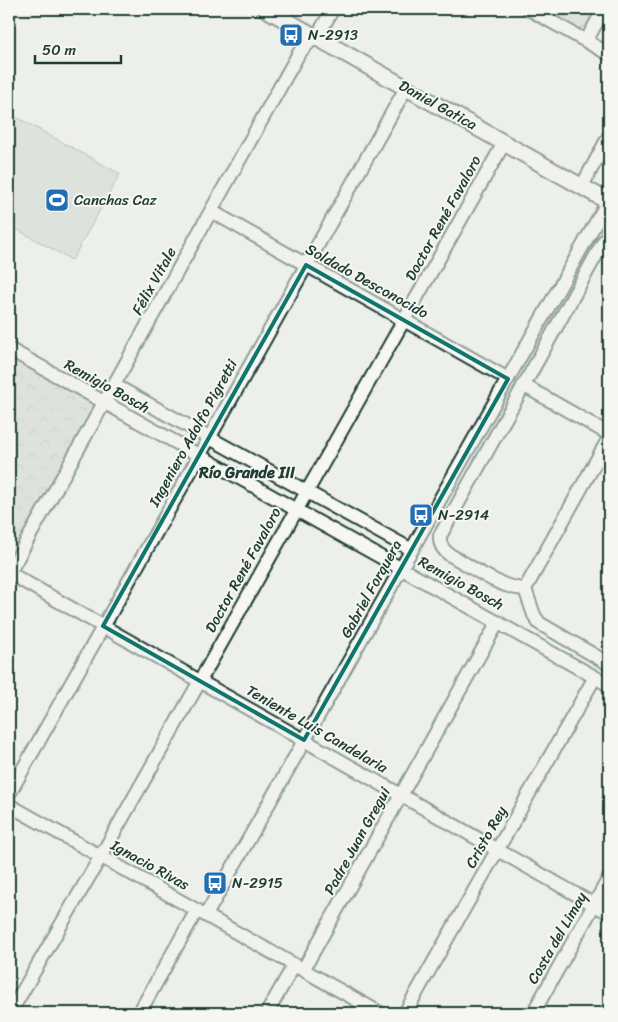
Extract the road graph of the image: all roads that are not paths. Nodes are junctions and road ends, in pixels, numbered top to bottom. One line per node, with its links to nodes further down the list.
1 (266, 9): 5 (main road, Daniel Gatica)
2 (333, 9): 5 (street, Félix Vitale)
3 (528, 9): 6 (street)
4 (604, 9): 6 (street)
5 (314, 36): 8 (main road, Daniel Gatica); 13 (street, Félix Vitale)
6 (586, 41): 7 (street)
7 (609, 54)
8 (406, 88): 10 (main road, Daniel Gatica); 15 (street, Ingeniero Adolfo Pigretti)
9 (609, 136): 11 (street)
10 (504, 143): 11 (main road, Daniel Gatica); 16 (street, Doctor René Favaloro)
11 (582, 186): 12 (main road, Daniel Gatica)
12 (609, 202): 18 (street, Gabriel Forquera)
13 (211, 212): 15 (street, Soldado Desconocido); 19 (street, Félix Vitale)
14 (609, 235): 20 (street)
15 (306, 265): 16 (street, Soldado Desconocido); 23 (street, Ingeniero Adolfo Pigretti)
16 (403, 320): 18 (street, Soldado Desconocido); 26 (street, Doctor René Favaloro)
17 (9, 349): 21 (street, Remigio Bosch)
18 (508, 379): 28 (street, Gabriel Forquera)
19 (114, 385): 21 (street, Félix Vitale); 23 (street, Remigio Bosch)
20 (523, 385): 22 (street); 31 (street, Remigio Bosch)
21 (104, 403): 25 (street, Remigio Bosch); 30 (street, Félix Vitale)
22 (609, 434)
23 (209, 438): 25 (street, Ingeniero Adolfo Pigretti); 26 (street, Remigio Bosch)
24 (609, 438): 31 (street)
25 (199, 456): 27 (street, Remigio Bosch); 33 (street, Ingeniero Adolfo Pigretti)
26 (306, 492): 27 (street, Doctor René Favaloro); 28 (street, Remigio Bosch)
27 (296, 510): 29 (street, Remigio Bosch); 36 (street, Doctor René Favaloro)
28 (412, 550): 29 (street, Gabriel Forquera)
29 (402, 568): 32 (street, Remigio Bosch); 38 (street, Gabriel Forquera)
30 (9, 573): 33 (street, Teniente Luis Candelaria)
31 (525, 589): 34 (street, Remigio Bosch)
32 (498, 622): 35 (street, Remigio Bosch); 40 (street, Padre Juan Gregui)
33 (103, 626): 36 (street, Teniente Luis Candelaria); 39 (street, Ingeniero Adolfo Pigretti)
34 (609, 663)
35 (595, 677): 37 (street, Remigio Bosch); 42 (street, Cristo Rey)
36 (200, 681): 38 (street, Teniente Luis Candelaria); 43 (street, Doctor René Favaloro)
37 (609, 685)
38 (304, 740): 40 (street, Teniente Luis Candelaria); 46 (street, Gabriel Forquera)
39 (9, 794)
40 (401, 795): 42 (street, Teniente Luis Candelaria); 48 (street, Padre Juan Gregui)
41 (9, 805): 43 (street, Ignacio Rivas)
42 (498, 850): 45 (street, Teniente Luis Candelaria); 53 (street, Cristo Rey)
43 (100, 856): 46 (street, Ignacio Rivas); 49 (street, Doctor René Favaloro)
44 (609, 878): 45 (street, Costa del Limay)
45 (594, 905): 47 (street, Teniente Luis Candelaria); 54 (street, Costa del Limay)
46 (201, 913): 48 (street, Ignacio Rivas); 50 (street, Gabriel Forquera)
47 (609, 914)
48 (298, 968): 51 (street, Padre Juan Gregui); 52 (street, Ignacio Rivas)
49 (10, 1013)
50 (139, 1013)
51 (267, 1013)
52 (380, 1013)
53 (405, 1013)
54 (533, 1013)

